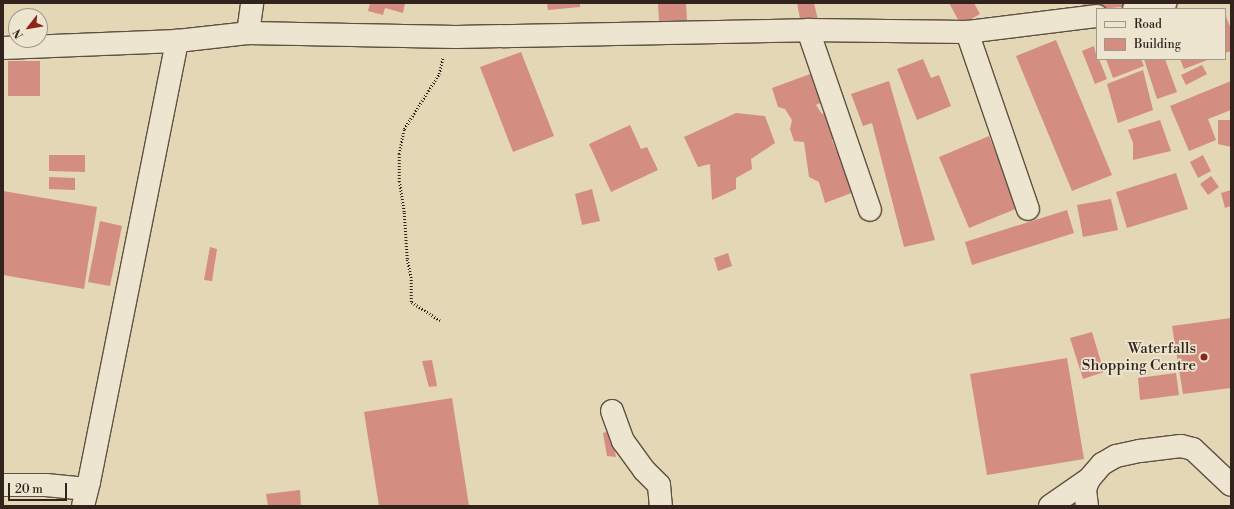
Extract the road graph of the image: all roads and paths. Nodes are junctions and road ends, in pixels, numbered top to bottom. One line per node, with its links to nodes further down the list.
1 (252, 3): 7 (street)
2 (1165, 3): 3 (street)
3 (1139, 8)
4 (1096, 16): 6 (street)
5 (808, 30): 6 (street); 7 (street); 12 (street)
6 (967, 32): 11 (street)
7 (248, 33): 8 (street)
8 (177, 41): 9 (street); 18 (street)
9 (3, 48)
10 (444, 54): 13 (path)
11 (1028, 209)
12 (870, 210)
13 (440, 321)
14 (612, 411): 19 (street)
15 (1089, 479): 17 (street); 20 (street); 21 (street)
16 (3, 485): 18 (street)
17 (1231, 485)
18 (85, 498)
19 (662, 506)
20 (1050, 506)
21 (1087, 506)

